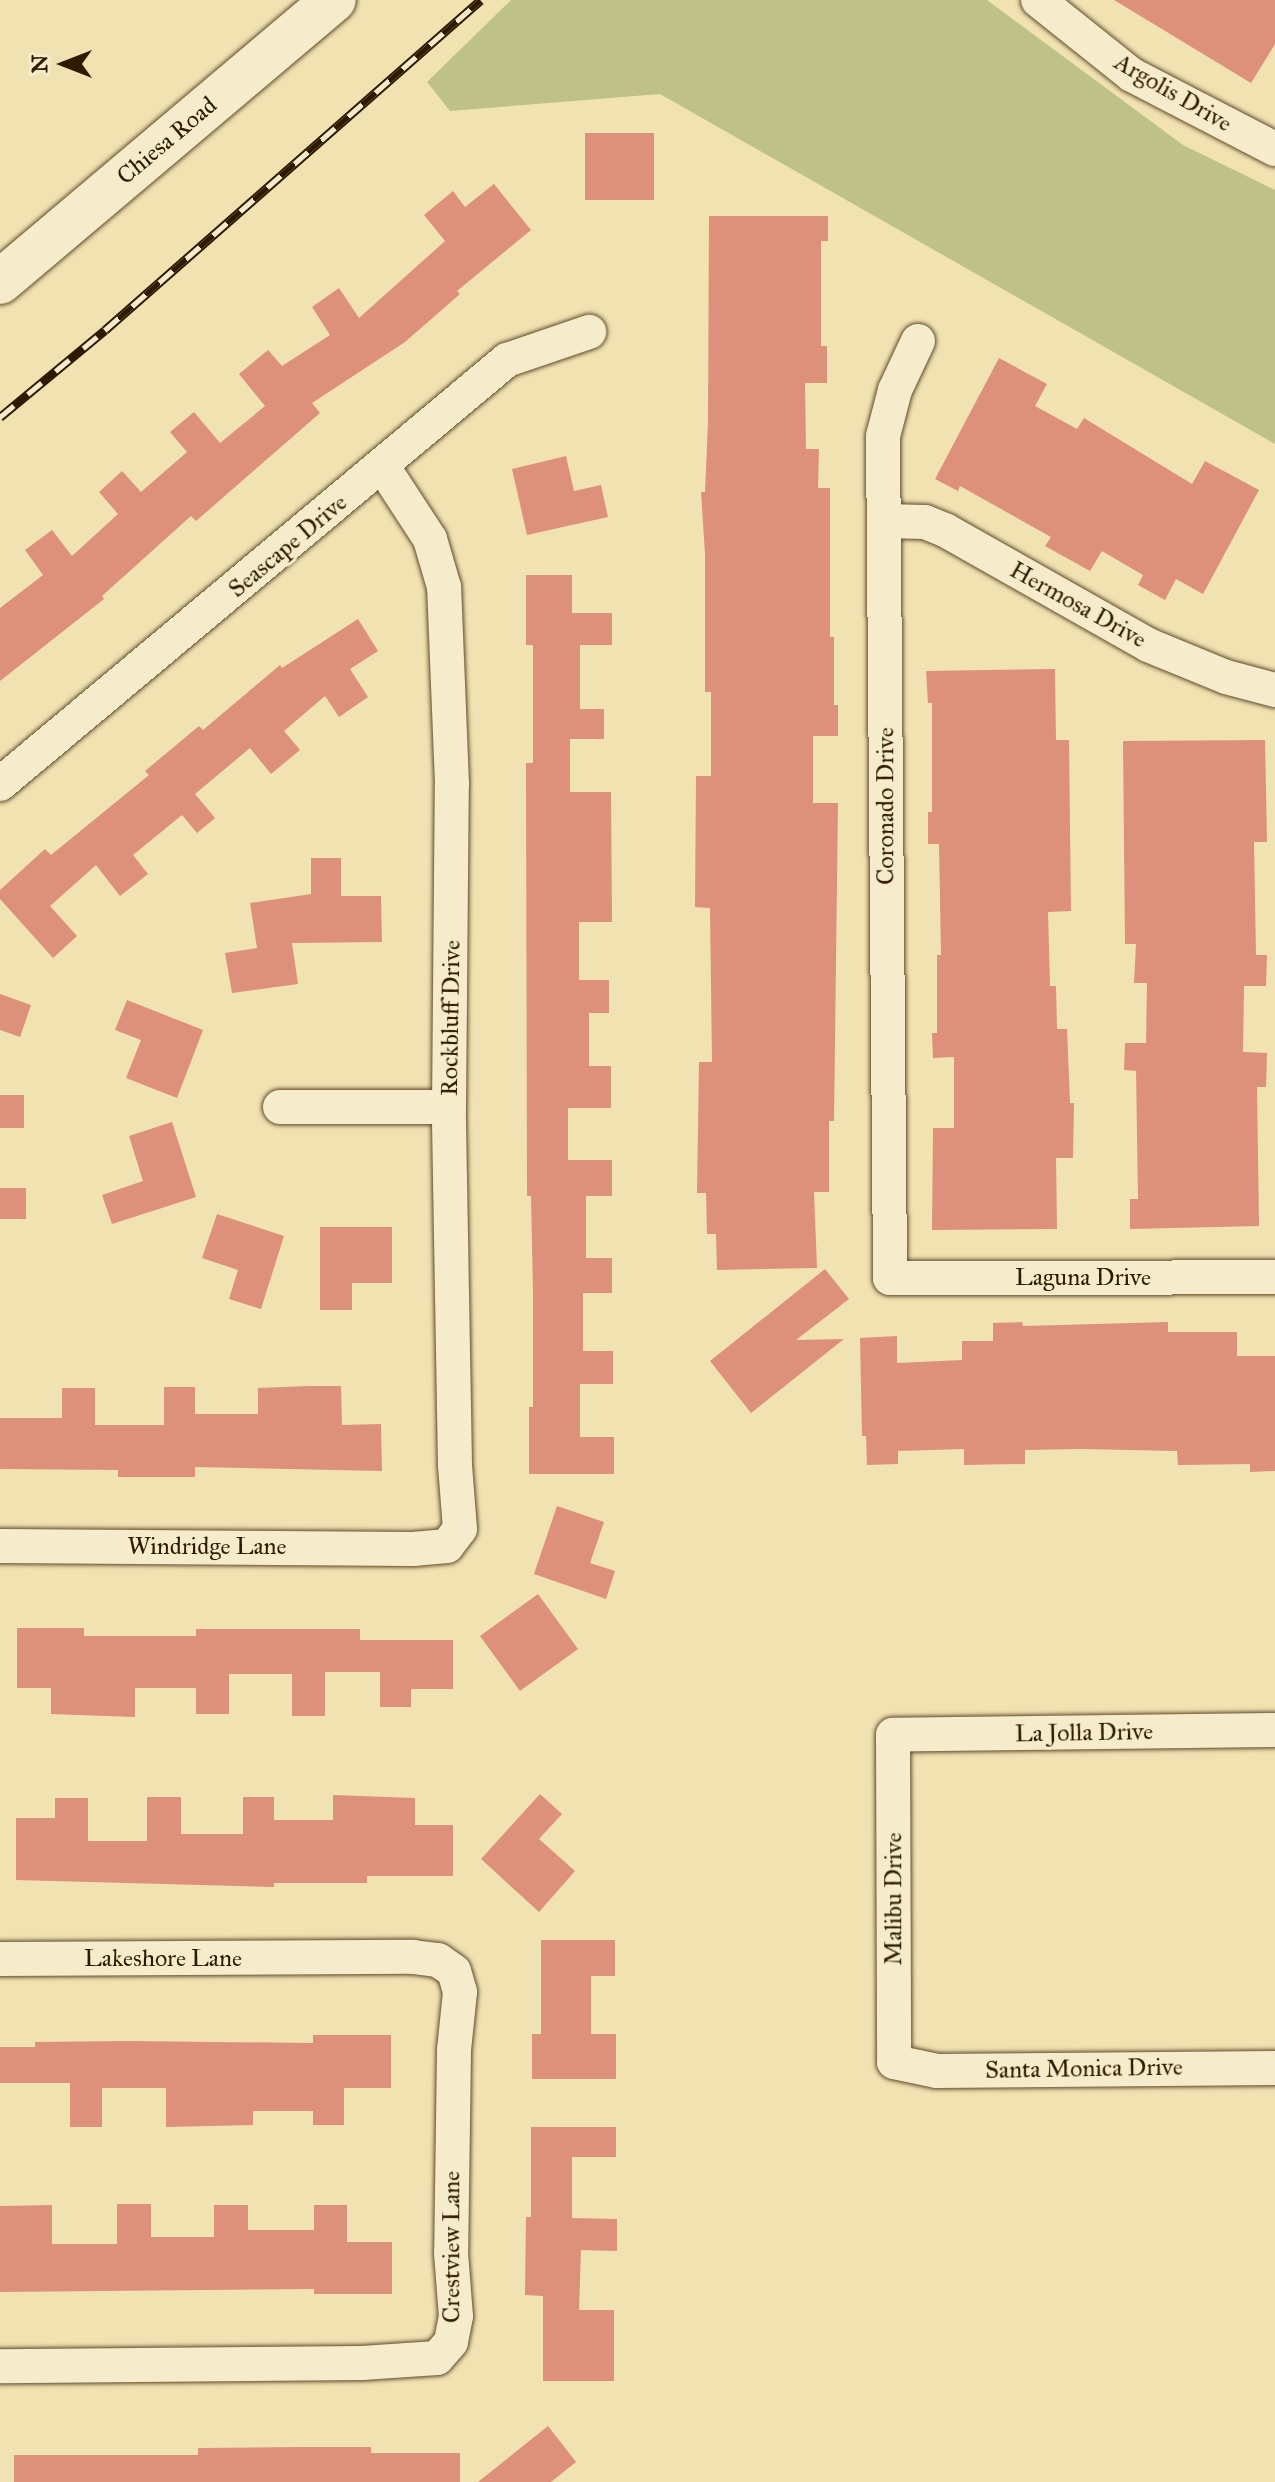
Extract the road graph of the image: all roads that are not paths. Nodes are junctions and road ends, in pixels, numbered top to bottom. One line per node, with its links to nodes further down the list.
1 (334, 0): 4 (main road, Chiesa Road)
2 (1038, 0): 3 (street, Argolis Drive)
3 (1275, 149)
4 (0, 282)
5 (589, 332): 7 (street, Seascape Drive)
6 (918, 341): 8 (street, Coronado Drive)
7 (383, 467): 10 (street, Seascape Drive); 12 (street, Rockbluff Drive)
8 (884, 521): 9 (street, Hermosa Drive); 14 (street, Coronado Drive)
9 (1275, 690)
10 (0, 784)
11 (280, 1107): 12 (street)
12 (449, 1107): 16 (street, Rockbluff Drive)
13 (1275, 1277): 14 (street, Laguna Drive)
14 (890, 1278)
15 (0, 1546): 16 (street, Windridge Lane)
16 (413, 1549)
17 (1275, 1730): 18 (street, La Jolla Drive)
18 (893, 1735): 21 (street, Malibu Drive)
19 (0, 1959): 20 (street, Lakeshore Lane)
20 (325, 1959): 23 (street, Crestview Lane)
21 (894, 2062): 22 (street, Santa Monica Drive)
22 (1275, 2068)
23 (0, 2366)

